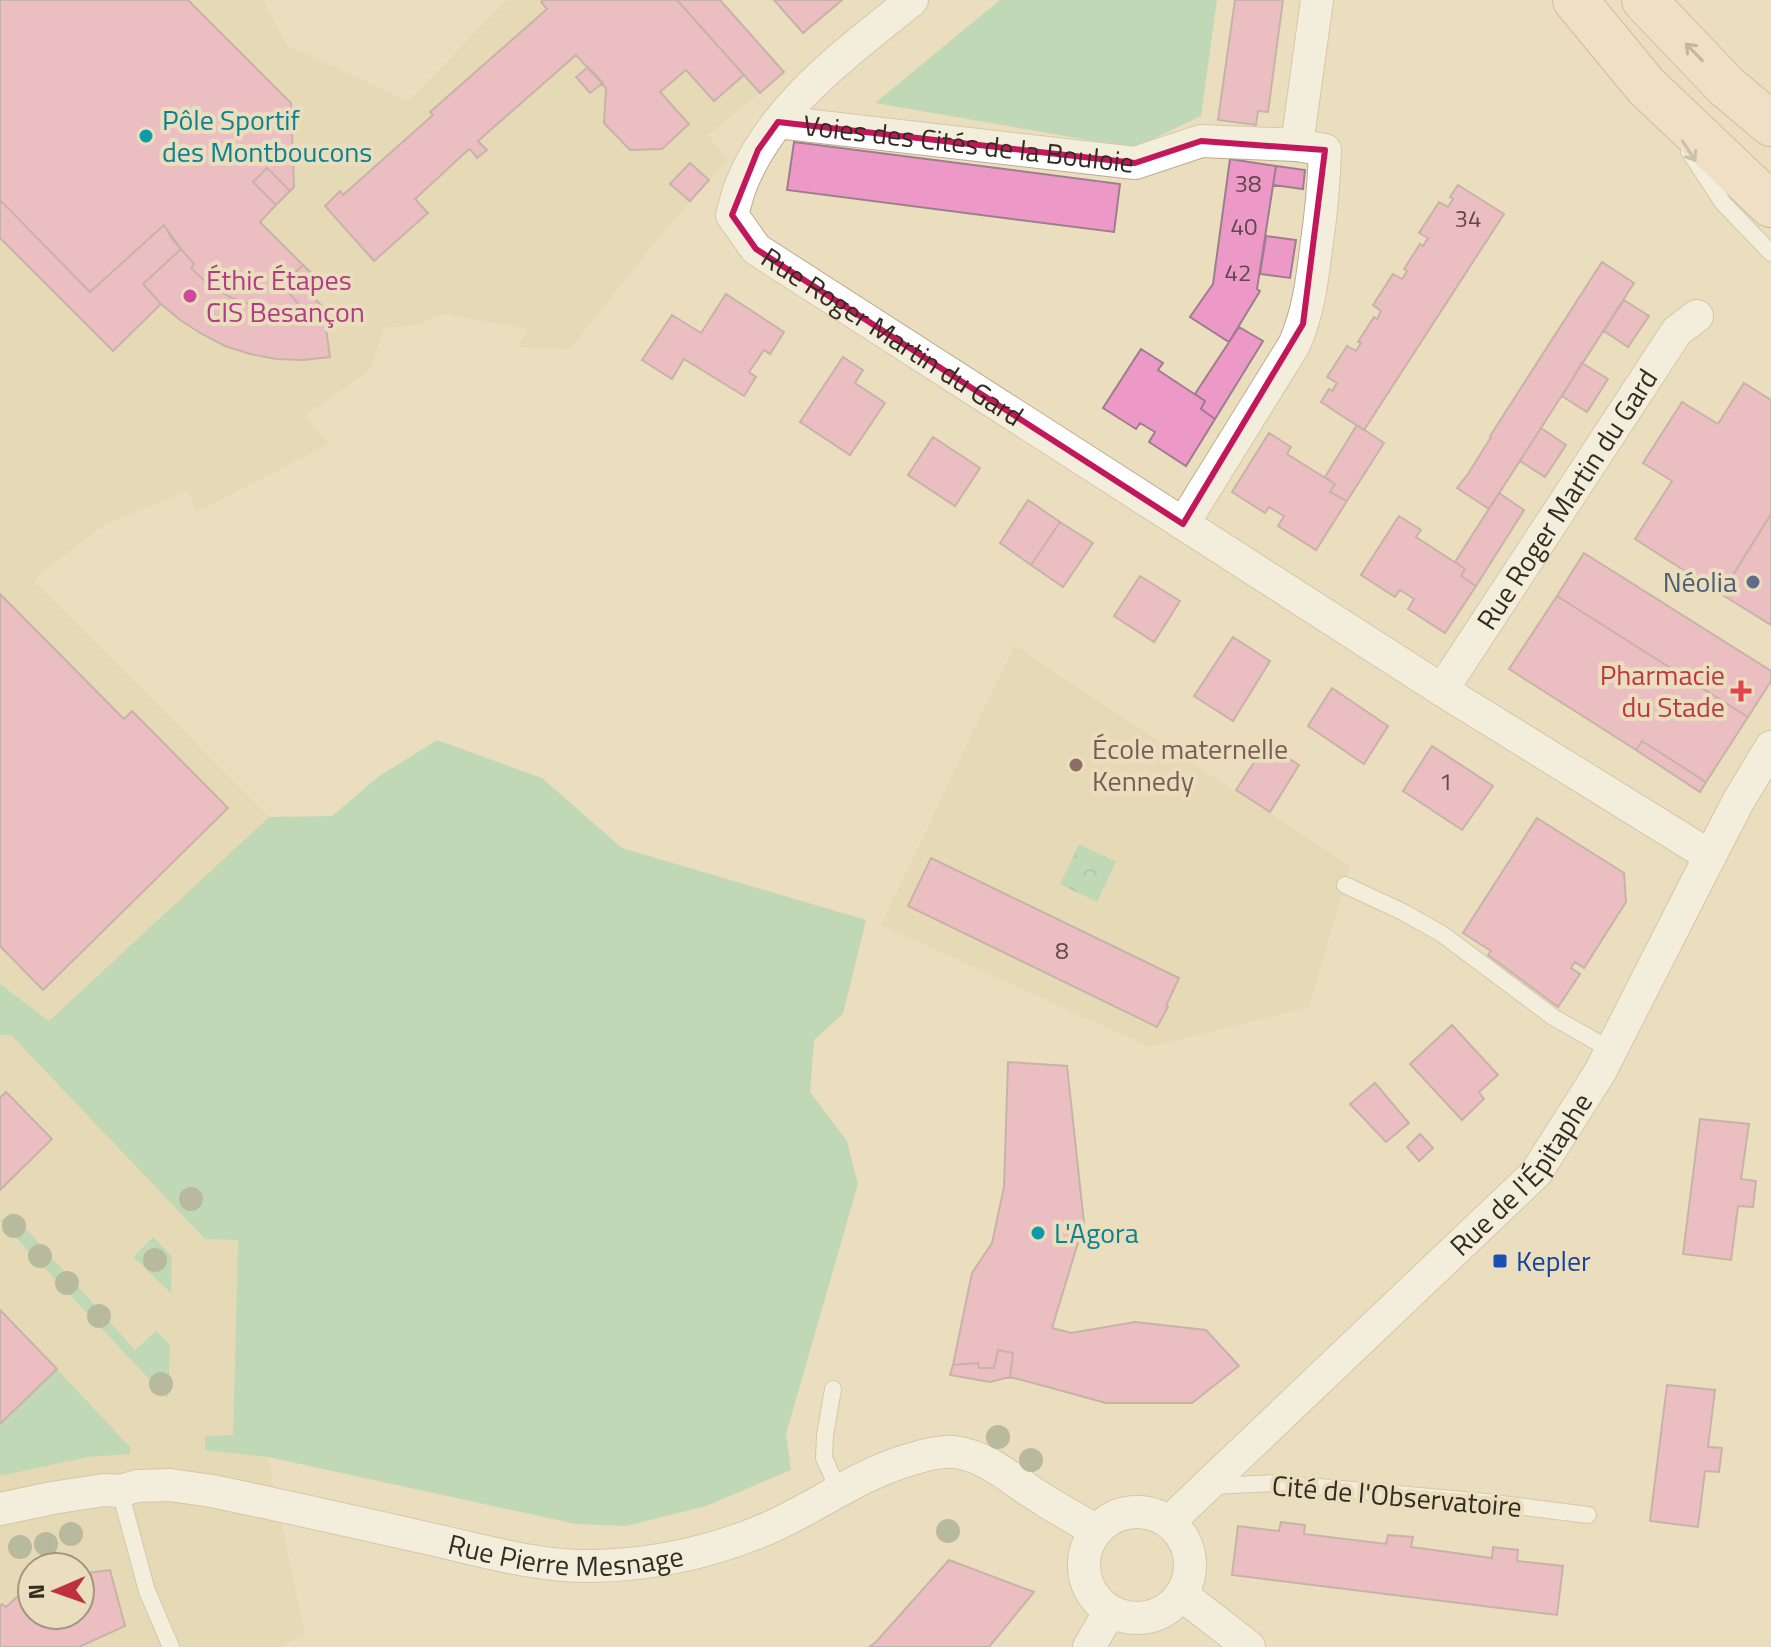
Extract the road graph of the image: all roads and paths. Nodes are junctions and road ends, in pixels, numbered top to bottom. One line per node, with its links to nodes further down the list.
1 (912, 0): 6 (street, Rue Roger Martin du Gard)
2 (1317, 0): 8 (street)
3 (1575, 0): 5 (main road)
4 (1644, 0): 7 (main road, one-way to 4)
5 (1646, 86): 9 (main road); 10 (lane, one-way to 10)
6 (778, 122): 8 (street, Voies des Cités de la Bouloie); 12 (street, Rue Roger Martin du Gard)
7 (1771, 124)
8 (1297, 145): 12 (street)
9 (1771, 205)
10 (1771, 253)
11 (1697, 316): 13 (street, Rue Roger Martin du Gard)
12 (1183, 524): 13 (street, Rue Roger Martin du Gard)
13 (1442, 690): 15 (street, Rue Roger Martin du Gard)
14 (1771, 747): 15 (street, Rue de l'Épitaphe)
15 (1710, 856): 17 (street, Rue de l'Épitaphe)
16 (1345, 885): 17 (lane)
17 (1611, 1050): 19 (street, Rue de l'Épitaphe)
18 (833, 1389): 21 (lane)
19 (1206, 1486): 23 (lane, Cité de l'Observatoire); 24 (street, Rue de l'Épitaphe)
20 (120, 1491): 21 (street, Rue Pierre Mesnage); 22 (street, Rue Pierre Mesnage); 28 (lane)
21 (839, 1491): 25 (street, Rue Pierre Mesnage)
22 (0, 1509)
23 (1588, 1515)
24 (1169, 1522): 25 (street); 26 (street)
25 (1096, 1531): 27 (street)
26 (1182, 1595): 27 (street); 30 (street)
27 (1110, 1611): 29 (street)
28 (171, 1647)
29 (1089, 1647)
30 (1249, 1647)

